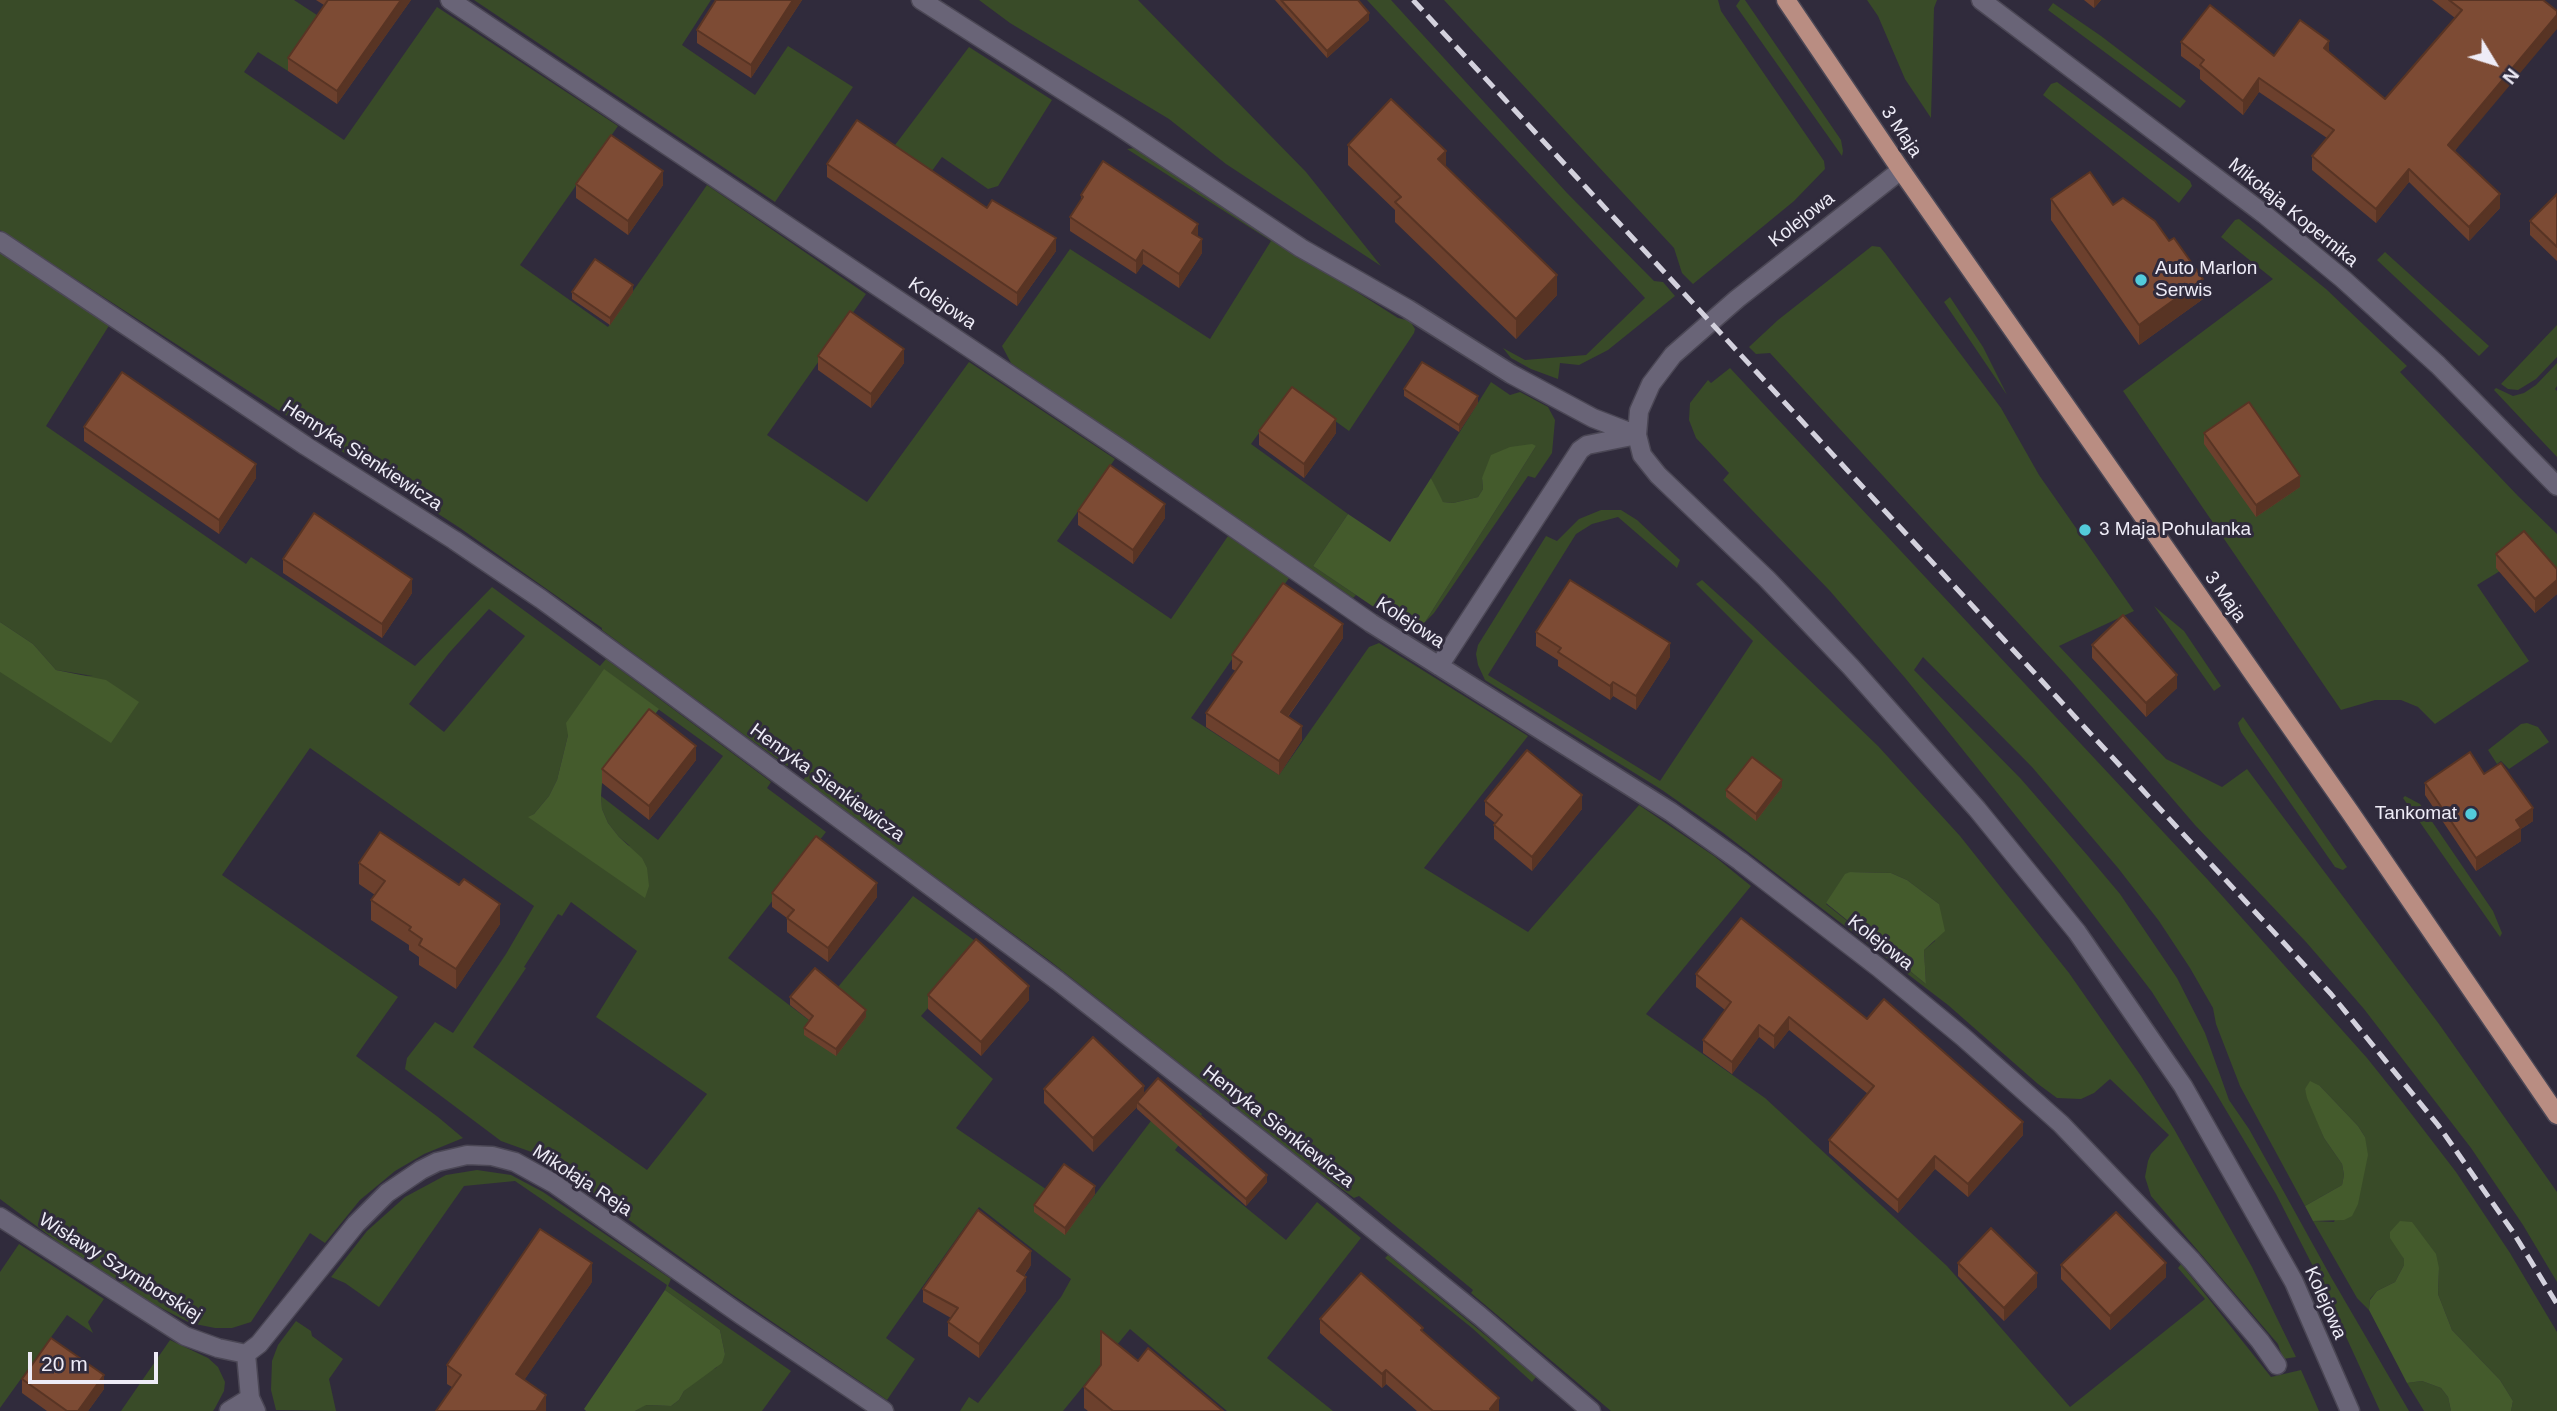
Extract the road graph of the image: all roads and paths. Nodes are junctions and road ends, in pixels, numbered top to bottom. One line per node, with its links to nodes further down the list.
1 (450, 0): 9 (street, Kolejowa)
2 (921, 0): 7 (street)
3 (1786, 0): 5 (main road, 3 Maja)
4 (1981, 0): 8 (street, Mikołaja Kopernika)
5 (1900, 170): 7 (street, Kolejowa); 10 (main road, 3 Maja)
6 (0, 241): 17 (street, Henryka Sienkiewicza)
7 (1637, 435): 9 (street); 18 (street, Kolejowa)
8 (2557, 486)
9 (1438, 666): 13 (street, Kolejowa)
10 (2557, 1115)
11 (0, 1217): 12 (street, Wisławy Szymborskiej)
12 (246, 1354): 14 (street); 16 (street, Mikołaja Reja)
13 (2277, 1365)
14 (253, 1404): 15 (street)
15 (229, 1411)
16 (884, 1411)
17 (1591, 1411)
18 (2350, 1411)

